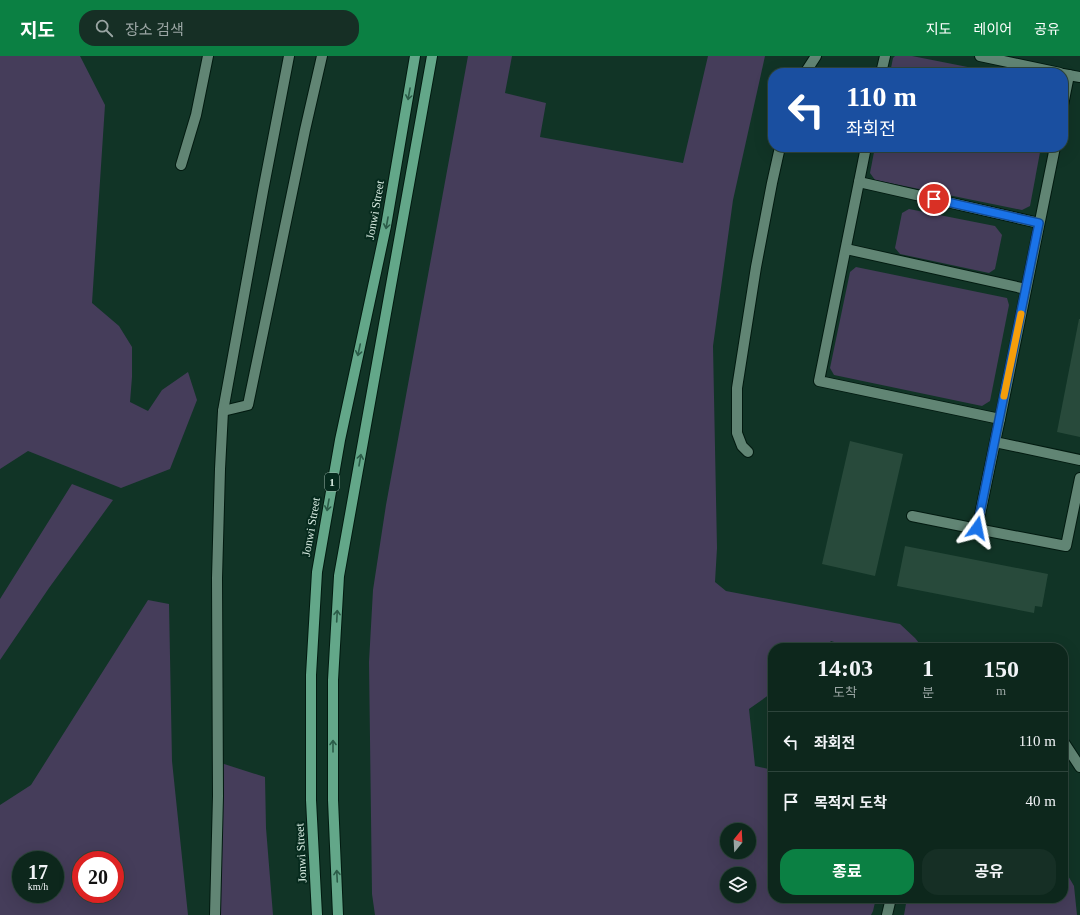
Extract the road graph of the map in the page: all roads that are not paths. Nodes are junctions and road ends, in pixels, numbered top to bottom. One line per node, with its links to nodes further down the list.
1 (208, 56): 17 (lane)
2 (289, 56): 22 (lane)
3 (322, 56): 22 (lane)
4 (415, 56): 34 (main road, Jonwi Street / 1, one-way to 34)
5 (432, 56): 35 (main road, 1, one-way to 5)
6 (816, 56): 9 (lane)
7 (885, 56): 10 (lane)
8 (980, 56): 11 (lane)
9 (808, 68)
10 (882, 68)
11 (1036, 68)
12 (1068, 75): 13 (lane)
13 (1080, 77)
14 (779, 152): 25 (lane)
15 (865, 152): 18 (lane)
16 (1053, 152): 19 (lane)
17 (181, 165)
18 (859, 182): 19 (lane); 20 (lane)
19 (1039, 223): 21 (lane)
20 (846, 249): 21 (lane); 23 (lane)
21 (1026, 289): 23 (lane)
22 (223, 411): 33 (lane)
23 (1000, 419): 24 (lane)
24 (995, 442): 26 (lane); 29 (lane)
25 (748, 452)
26 (1080, 460)
27 (1080, 478): 29 (lane)
28 (912, 516): 29 (lane)
29 (977, 528)
30 (1068, 749): 31 (lane)
31 (1080, 767)
32 (890, 903): 36 (lane)
33 (215, 915)
34 (317, 915)
35 (338, 915)
36 (887, 915)

